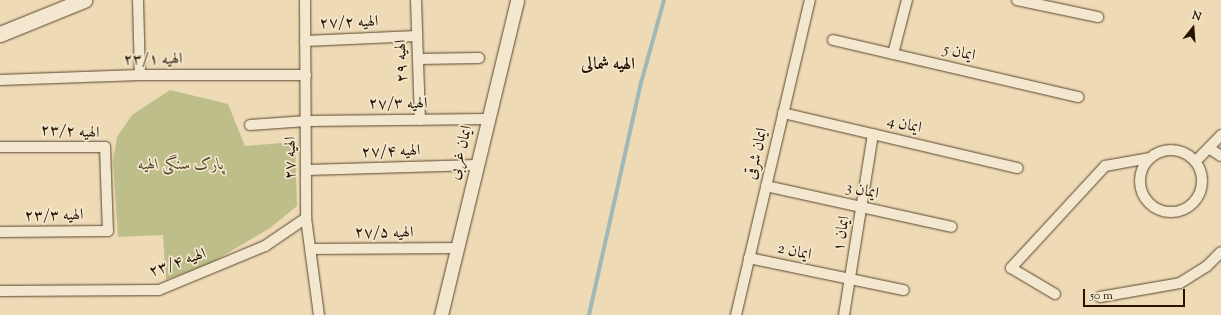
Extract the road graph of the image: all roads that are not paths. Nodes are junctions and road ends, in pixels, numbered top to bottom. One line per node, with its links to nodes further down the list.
1 (84, 0): 11 (main road)
2 (138, 0): 3 (street); 18 (street)
3 (142, 0)
4 (305, 0): 13 (street, الهیه ۲۷)
5 (416, 0): 12 (street, الهیه ۲۹)
6 (517, 0): 23 (street, ایمان غربی)
7 (810, 0): 22 (street, ایمان شرقی)
8 (907, 0): 15 (street)
9 (1017, 0): 10 (street)
10 (1098, 17)
11 (0, 34)
12 (417, 36): 13 (street, الهیه ۲۷/۲); 17 (street, الهیه ۲۹)
13 (305, 40): 19 (street, الهیه ۲۷)
14 (833, 40): 15 (street, ایمان 5)
15 (893, 54): 21 (street, ایمان 5)
16 (479, 58): 17 (street)
17 (418, 59): 24 (street, الهیه ۲۹)
18 (140, 75): 19 (street, الهیه ۲۳/۱); 20 (street, الهیه ۲۳/۱)
19 (306, 75): 25 (street, الهیه ۲۷)
20 (0, 80)
21 (1078, 97)
22 (783, 113): 27 (street, ایمان 4); 37 (street, ایمان شرقی)
23 (488, 119): 24 (street, الهیه ۲۷/۳); 34 (street, ایمان غربی)
24 (420, 120): 25 (street, الهیه ۲۷/۳)
25 (307, 121): 26 (street, الهیه ۲۷/۳); 36 (street, الهیه ۲۷)
26 (250, 125)
27 (873, 134): 35 (street, ایمان 4); 38 (street, ایمان ۱)
28 (1221, 135): 30 (street)
29 (0, 147): 41 (street, الهیه ۲۳/۲)
30 (1209, 148): 31 (street); 33 (street)
31 (1221, 156)
32 (1150, 158): 33 (street); 33 (street); 50 (street)
33 (1196, 161)
34 (477, 165): 36 (street, الهیه ۲۷/۴); 43 (street, ایمان غربی)
35 (1018, 168)
36 (306, 170): 39 (street, الهیه ۲۷)
37 (766, 186): 38 (street, ایمان 3); 46 (street, ایمان شرقی)
38 (863, 208): 40 (street, ایمان 3); 47 (street, ایمان ۱)
39 (306, 218): 44 (street, الهیه ۲۷); 49 (street, الهیه ۲۳/۴)
40 (952, 226)
41 (108, 231): 42 (street, الهیه ۲۳/۳)
42 (0, 232)
43 (457, 248): 44 (street, الهیه ۲۷/۵); 53 (street, ایمان غربی)
44 (312, 249): 52 (street, الهیه ۲۷)
45 (1221, 252): 51 (street)
46 (749, 258): 47 (street, ایمان 2); 54 (street, ایمان شرقی)
47 (850, 281): 48 (street, ایمان 2); 55 (street, ایمان ۱)
48 (904, 290)
49 (0, 291)
50 (1055, 294)
51 (1100, 297)
52 (319, 315)
53 (441, 315)
54 (736, 315)
55 (844, 315)

